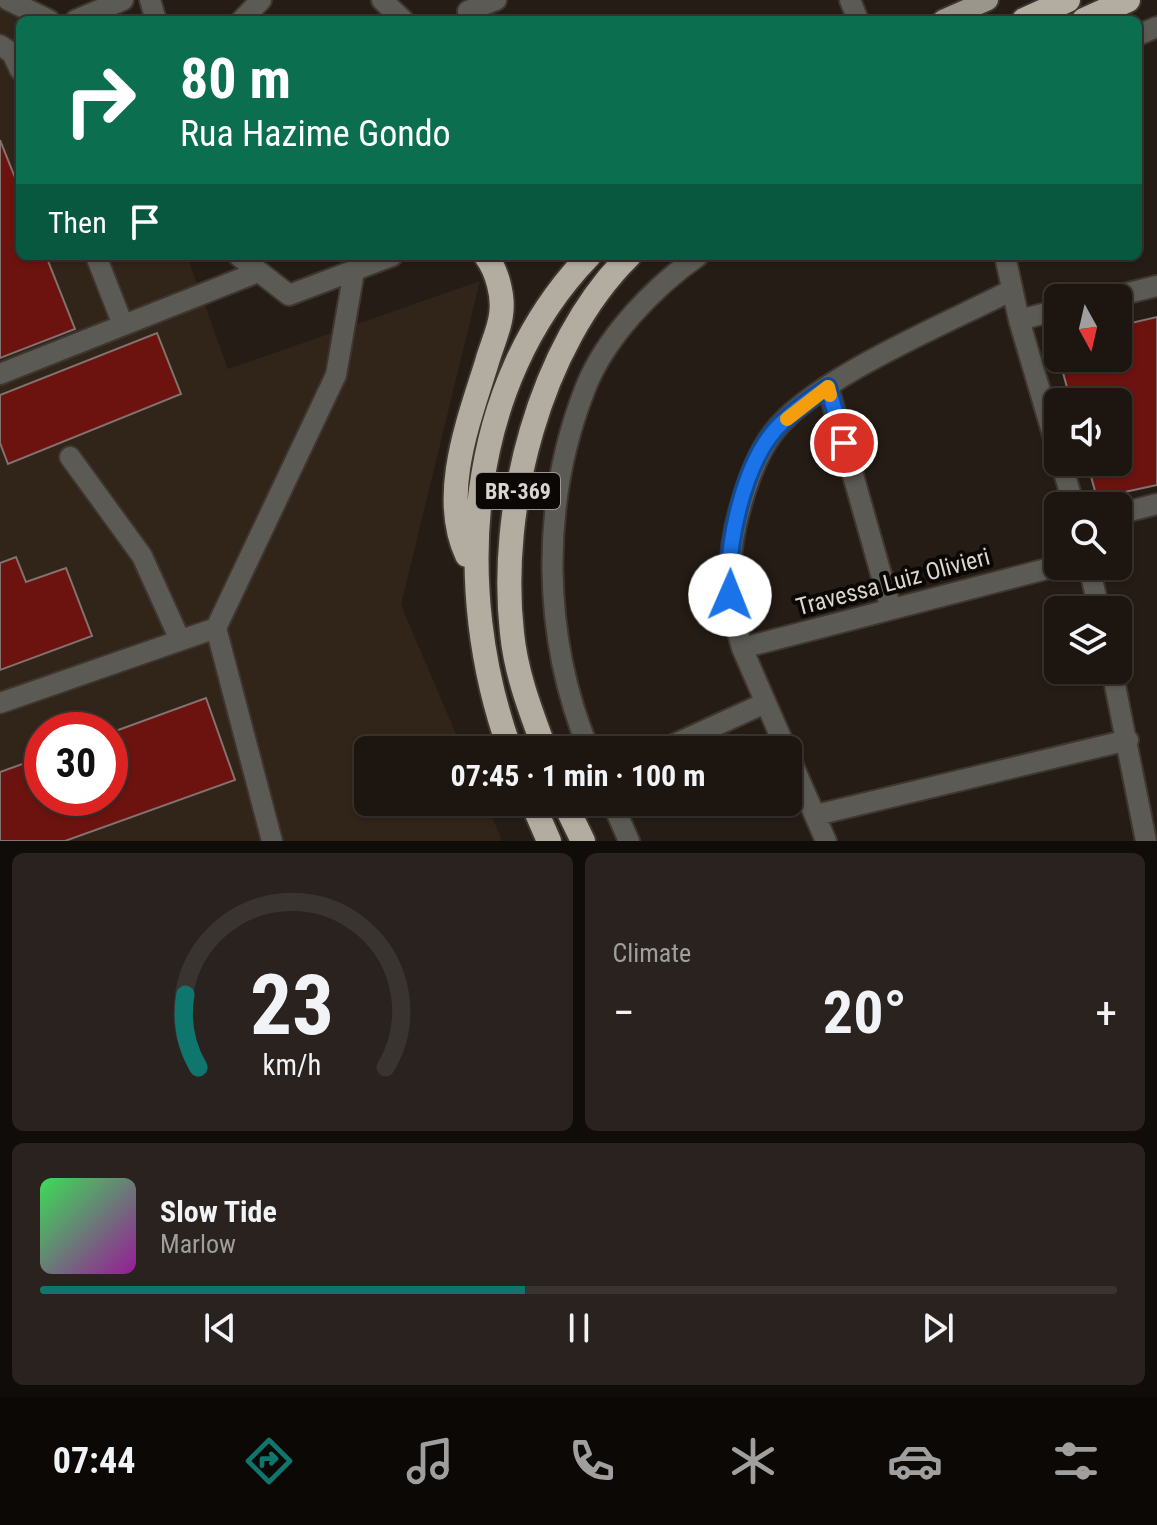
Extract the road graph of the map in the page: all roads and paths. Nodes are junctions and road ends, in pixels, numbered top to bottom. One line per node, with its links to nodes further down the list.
1 (8, 0): 10 (street)
2 (123, 0): 11 (street)
3 (261, 0): 12 (street)
4 (382, 0): 13 (street)
5 (496, 0): 9 (street)
6 (988, 0): 14 (main road)
7 (1068, 0): 15 (highway)
8 (1128, 0): 16 (highway)
9 (469, 10)
10 (41, 16)
11 (85, 16)
12 (246, 16)
13 (399, 16)
14 (952, 16)
15 (1033, 16)
16 (1093, 16)
17 (0, 45): 18 (street)
18 (16, 62)
19 (98, 260): 34 (street)
20 (244, 260): 28 (street)
21 (382, 260): 27 (street)
22 (488, 260): 42 (highway)
23 (586, 260): 42 (highway, BR-369)
24 (625, 260): 51 (highway, BR-369)
25 (693, 260): 52 (street)
26 (1006, 260): 30 (street)
27 (354, 271): 28 (street); 44 (street)
28 (258, 272): 34 (street)
29 (1157, 286): 31 (street)
30 (1012, 290): 33 (street); 36 (street)
31 (1132, 292)
32 (1044, 314): 33 (street)
33 (1019, 320): 37 (street)
34 (123, 325): 35 (street)
35 (0, 374)
36 (828, 387): 43 (street); 46 (street)
37 (1044, 405)
38 (70, 457): 45 (street)
39 (1157, 504): 40 (street)
40 (1132, 510)
41 (1044, 570): 43 (street, Travessa Luiz Olivieri)
42 (477, 577): 50 (highway, BR-369)
43 (891, 609): 46 (street, Travessa Luiz Olivieri)
44 (216, 628): 45 (street); 60 (street)
45 (180, 640): 48 (street)
46 (742, 648): 49 (street)
47 (1115, 684): 54 (street)
48 (0, 703)
49 (765, 703): 53 (street); 55 (street)
50 (506, 736)
51 (540, 736)
52 (584, 736)
53 (693, 736)
54 (1128, 740): 55 (street); 59 (street)
55 (816, 815): 64 (street)
56 (538, 816): 61 (highway)
57 (571, 816): 62 (highway)
58 (618, 816): 63 (street)
59 (1148, 829)
60 (272, 841)
61 (549, 841)
62 (583, 841)
63 (629, 841)
64 (826, 841)

